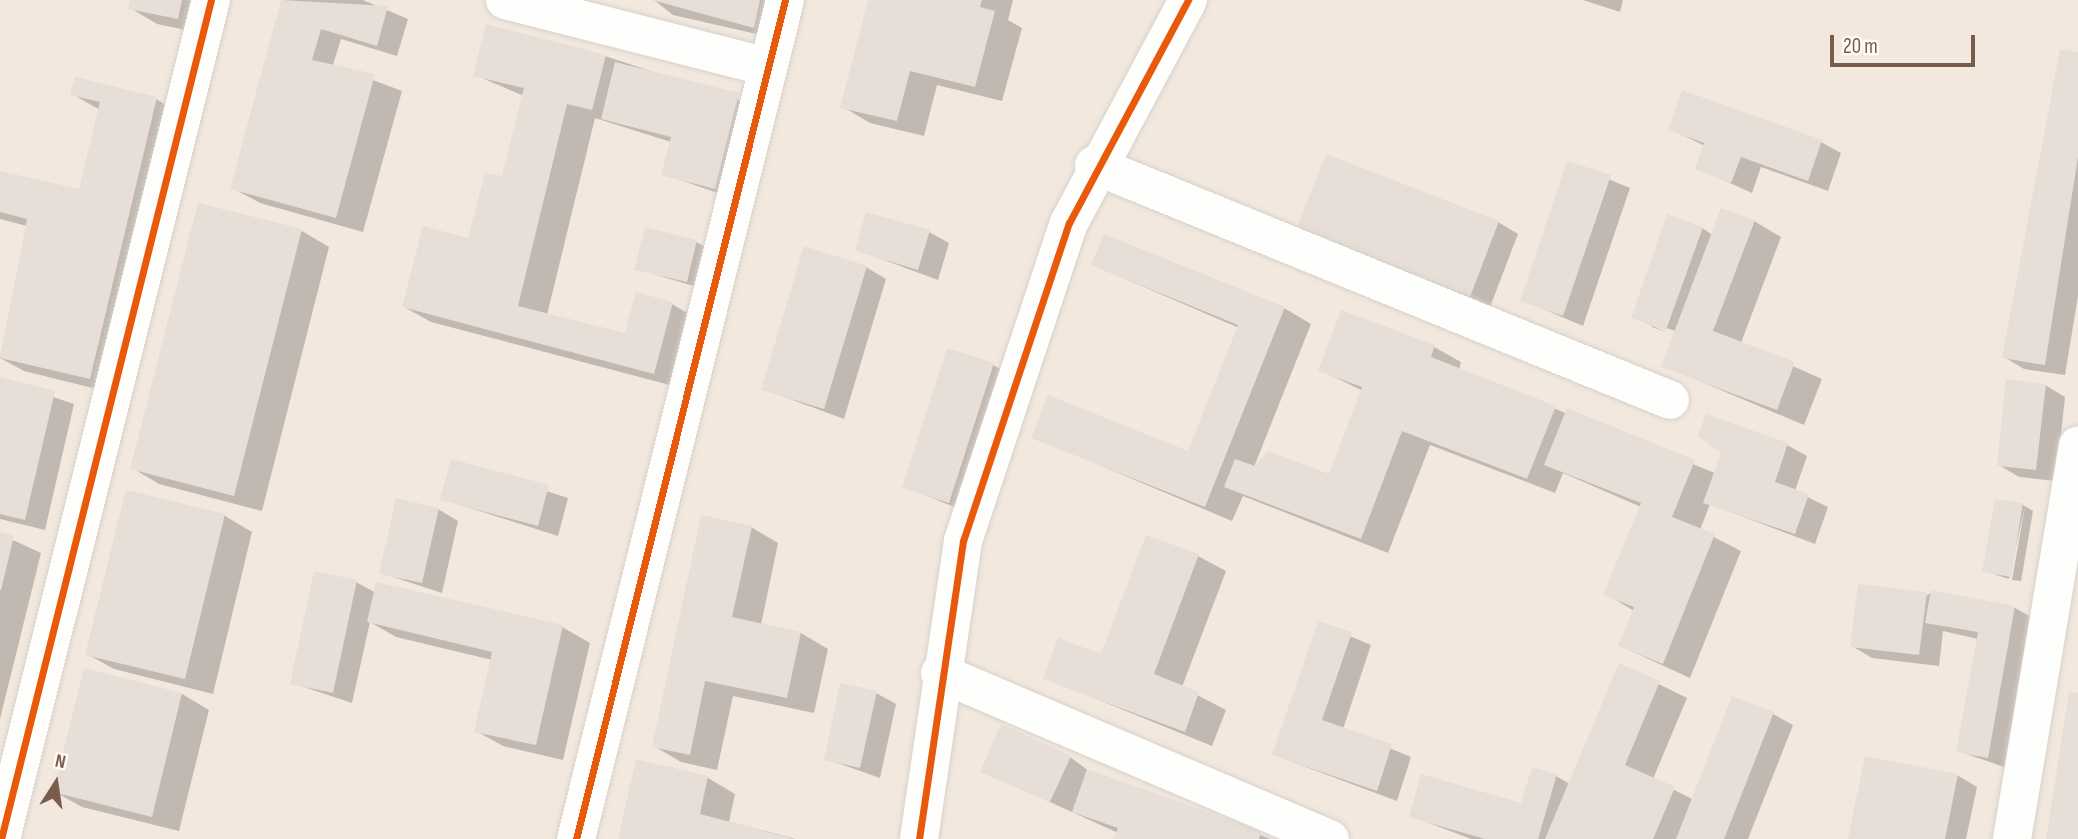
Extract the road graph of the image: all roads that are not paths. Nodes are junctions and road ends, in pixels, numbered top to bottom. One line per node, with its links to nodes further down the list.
1 (211, 0): 10 (street)
2 (505, 0): 5 (street)
3 (785, 0): 5 (street)
4 (1188, 0): 6 (street)
5 (768, 67): 11 (street)
6 (1094, 165): 7 (street); 9 (street)
7 (1670, 400)
8 (2076, 465): 14 (street)
9 (940, 673): 12 (street); 13 (street)
10 (1, 839)
11 (576, 839)
12 (919, 839)
13 (1329, 839)
14 (2012, 839)

